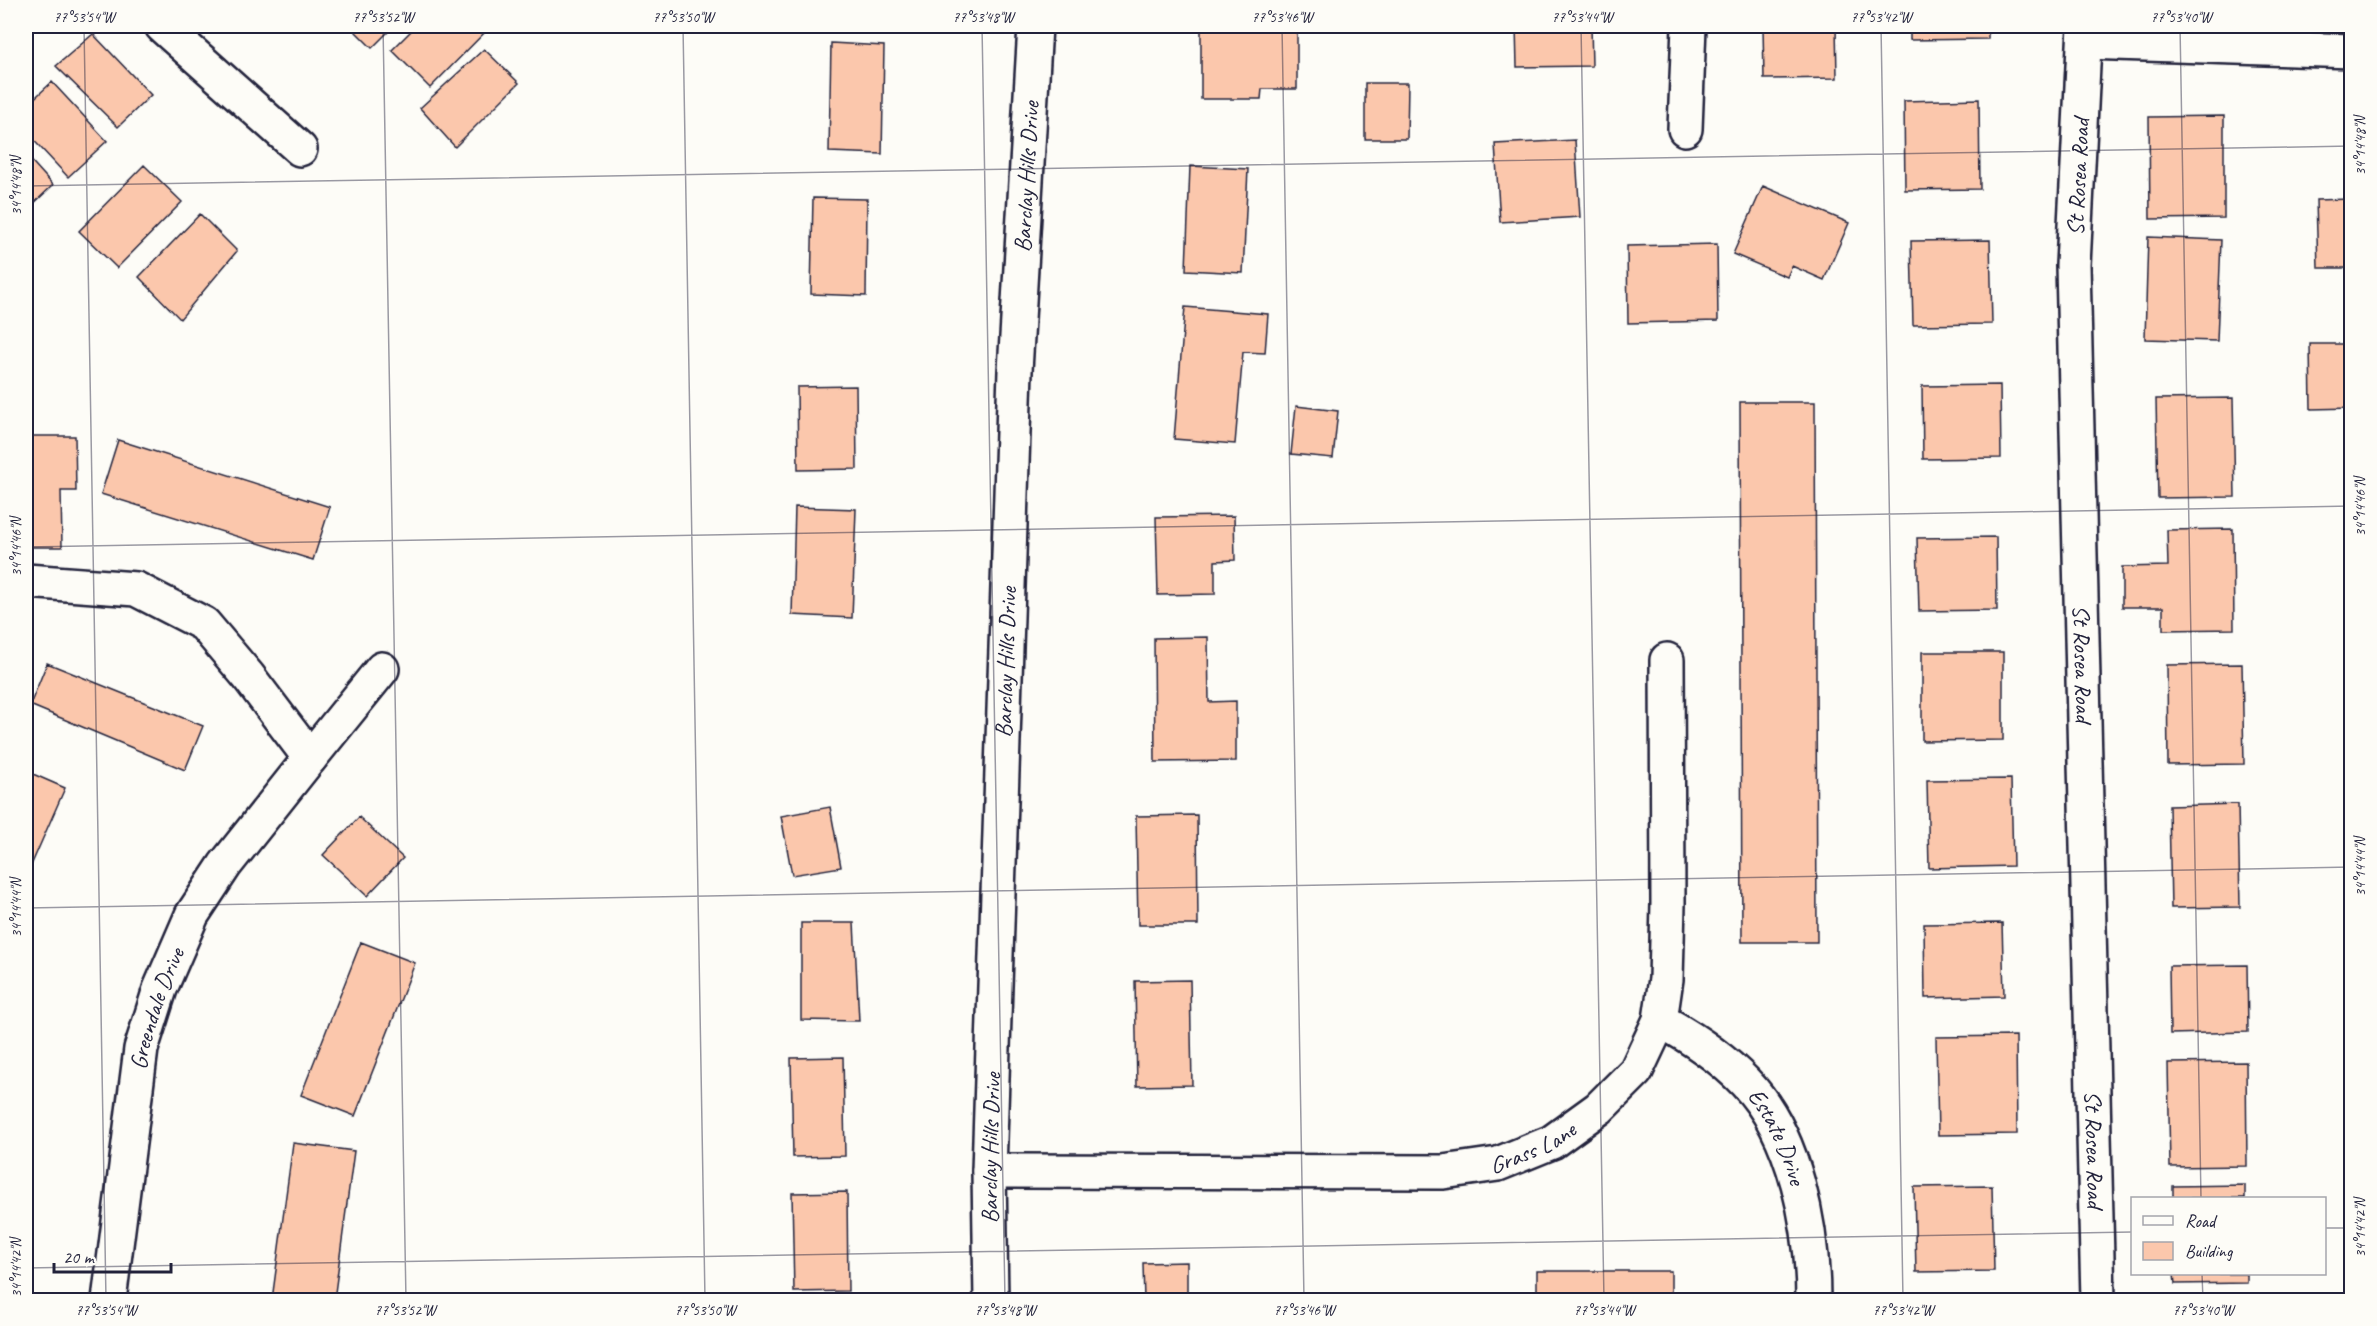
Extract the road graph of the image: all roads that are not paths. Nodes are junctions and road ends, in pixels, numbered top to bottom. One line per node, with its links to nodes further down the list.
1 (162, 26): 7 (street)
2 (1035, 26): 13 (street, Barclay Hills Drive)
3 (1689, 26): 6 (street)
4 (2085, 34): 5 (street); 17 (street, St Rosea Road)
5 (2352, 51)
6 (1685, 129)
7 (300, 149)
8 (26, 581): 11 (street)
9 (1667, 660): 12 (street, Grass Lane)
10 (382, 669): 11 (street, Greendale Drive)
11 (310, 758): 14 (street, Greendale Drive)
12 (1660, 1020): 13 (street, Grass Lane); 16 (street, Estate Drive)
13 (989, 1171): 15 (street, Barclay Hills Drive)
14 (109, 1300)
15 (991, 1300)
16 (1813, 1300)
17 (2098, 1300)

